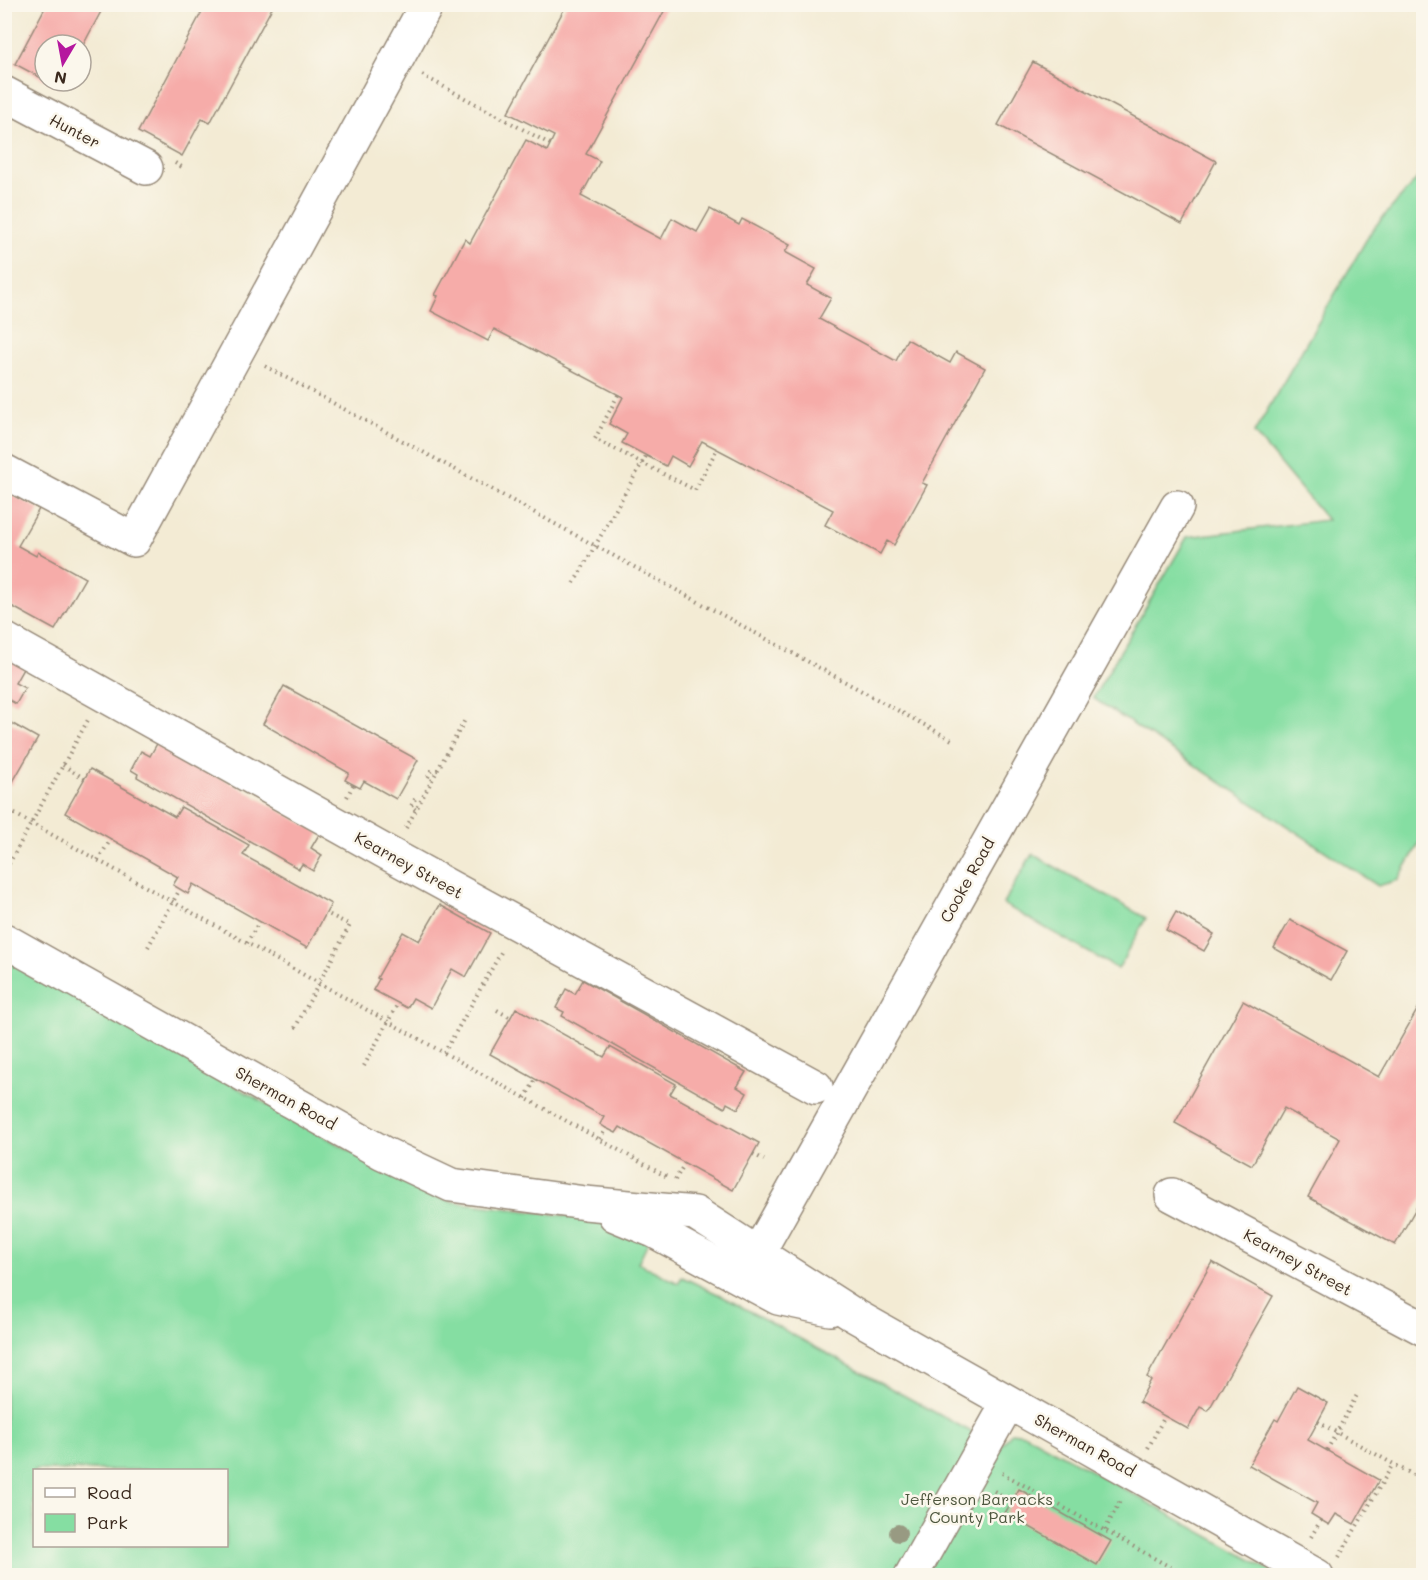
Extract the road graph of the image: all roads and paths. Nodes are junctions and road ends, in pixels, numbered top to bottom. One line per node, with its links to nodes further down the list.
1 (427, 4): 2 (street)
2 (396, 62): 4 (path); 6 (street)
3 (4, 93): 5 (street, Hunter)
4 (550, 144)
5 (147, 168)
6 (238, 351): 11 (street); 13 (path)
7 (618, 394): 10 (path)
8 (717, 449): 10 (path)
9 (646, 456): 10 (path)
10 (642, 463): 13 (path)
11 (4, 471)
12 (1177, 507): 57 (street, Cooke Road)
13 (596, 545): 14 (path); 18 (path)
14 (574, 583)
15 (4, 639): 16 (street, Kearney Street)
16 (102, 693): 19 (path); 28 (street, Kearney Street)
17 (466, 718): 20 (path)
18 (952, 740)
19 (63, 765): 22 (path); 26 (path)
20 (438, 770): 21 (path); 25 (path)
21 (428, 777)
22 (85, 779)
23 (415, 799): 25 (path)
24 (4, 808): 26 (path)
25 (416, 810): 28 (path)
26 (31, 823): 29 (path); 30 (path)
27 (111, 839): 29 (path)
28 (391, 855): 35 (street, Kearney Street)
29 (98, 860): 32 (path)
30 (6, 869)
31 (180, 889): 32 (path)
32 (173, 902): 37 (path); 38 (path)
33 (326, 913): 39 (path)
34 (259, 922): 37 (path)
35 (518, 924): 45 (path); 48 (street, Kearney Street)
36 (4, 940): 56 (street, Sherman Road)
37 (247, 943): 39 (path)
38 (148, 947)
39 (319, 983): 43 (path); 44 (path)
40 (398, 1003): 43 (path)
41 (497, 1010): 42 (path)
42 (511, 1018)
43 (388, 1021): 45 (path); 46 (path)
44 (295, 1028)
45 (444, 1053): 49 (path)
46 (364, 1066)
47 (536, 1079): 49 (path)
48 (816, 1087)
49 (525, 1098): 51 (path)
50 (606, 1128): 51 (path)
51 (600, 1139): 54 (path)
52 (753, 1154): 53 (path)
53 (764, 1160)
54 (684, 1163)
55 (1172, 1195): 59 (street, Kearney Street)
56 (585, 1203): 57 (street); 58 (street)
57 (758, 1253): 58 (street)
58 (852, 1314): 61 (street, Sherman Road)
59 (1424, 1329)
60 (1357, 1395): 63 (path)
61 (1008, 1403): 71 (street, Sherman Road); 72 (street)
62 (1318, 1422): 63 (path)
63 (1337, 1432): 64 (path); 65 (path)
64 (1327, 1450)
65 (1393, 1464): 67 (path); 71 (path)
66 (999, 1471): 73 (path)
67 (1424, 1481)
68 (989, 1488): 69 (path)
69 (1012, 1501)
70 (1321, 1520): 71 (path)
71 (1309, 1564)
72 (911, 1575)
73 (1186, 1575)

